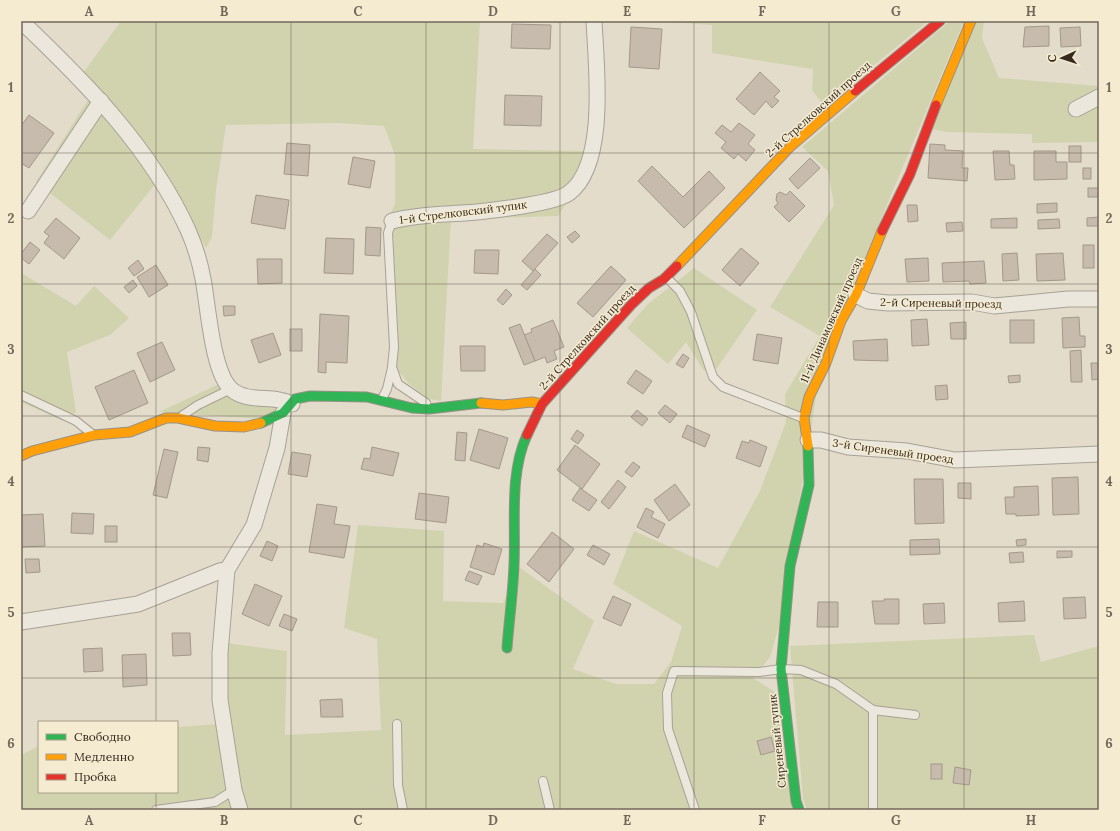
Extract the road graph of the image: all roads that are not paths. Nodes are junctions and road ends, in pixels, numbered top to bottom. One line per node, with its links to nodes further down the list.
1 (21, 21): 6 (street)
2 (594, 21): 9 (street, 1-й Стрелковский тупик)
3 (940, 21): 10 (street, 2-й Стрелковский проезд)
4 (971, 21): 11 (street, 11-й Динамовский проезд)
5 (1099, 97): 7 (street)
6 (101, 101): 8 (street); 14 (street)
7 (1076, 109)
8 (28, 211)
9 (392, 221): 13 (lane)
10 (666, 277): 17 (street, 2-й Стрелковский проезд); 21 (lane)
11 (856, 296): 12 (street, 2-й Сиреневый проезд); 21 (street, 11-й Динамовский проезд)
12 (1099, 299)
13 (392, 367): 16 (lane); 19 (lane)
14 (231, 390): 18 (street); 20 (lane)
15 (21, 396): 22 (lane)
16 (381, 401): 18 (street); 19 (street)
17 (542, 404): 19 (street); 28 (street, 2-й Стрелковский проезд)
18 (287, 408): 20 (street); 26 (street)
19 (430, 409)
20 (178, 418): 22 (street)
21 (804, 418): 23 (street, 11-й Динамовский проезд)
22 (94, 435): 25 (street)
23 (808, 440): 24 (street, 3-й Сиреневый проезд); 29 (street, 11-й Динамовский проезд)
24 (1099, 454)
25 (21, 456)
26 (227, 570): 27 (street); 34 (street)
27 (21, 622)
28 (507, 648)
29 (781, 669): 30 (lane); 39 (lane); 40 (street, Сиреневый тупик)
30 (873, 710): 31 (lane); 41 (lane)
31 (915, 715)
32 (397, 724): 37 (lane)
33 (543, 781): 38 (lane)
34 (234, 790): 35 (lane); 36 (street)
35 (156, 810)
36 (240, 810)
37 (403, 810)
38 (550, 810)
39 (695, 810)
40 (799, 810)
41 (873, 810)

